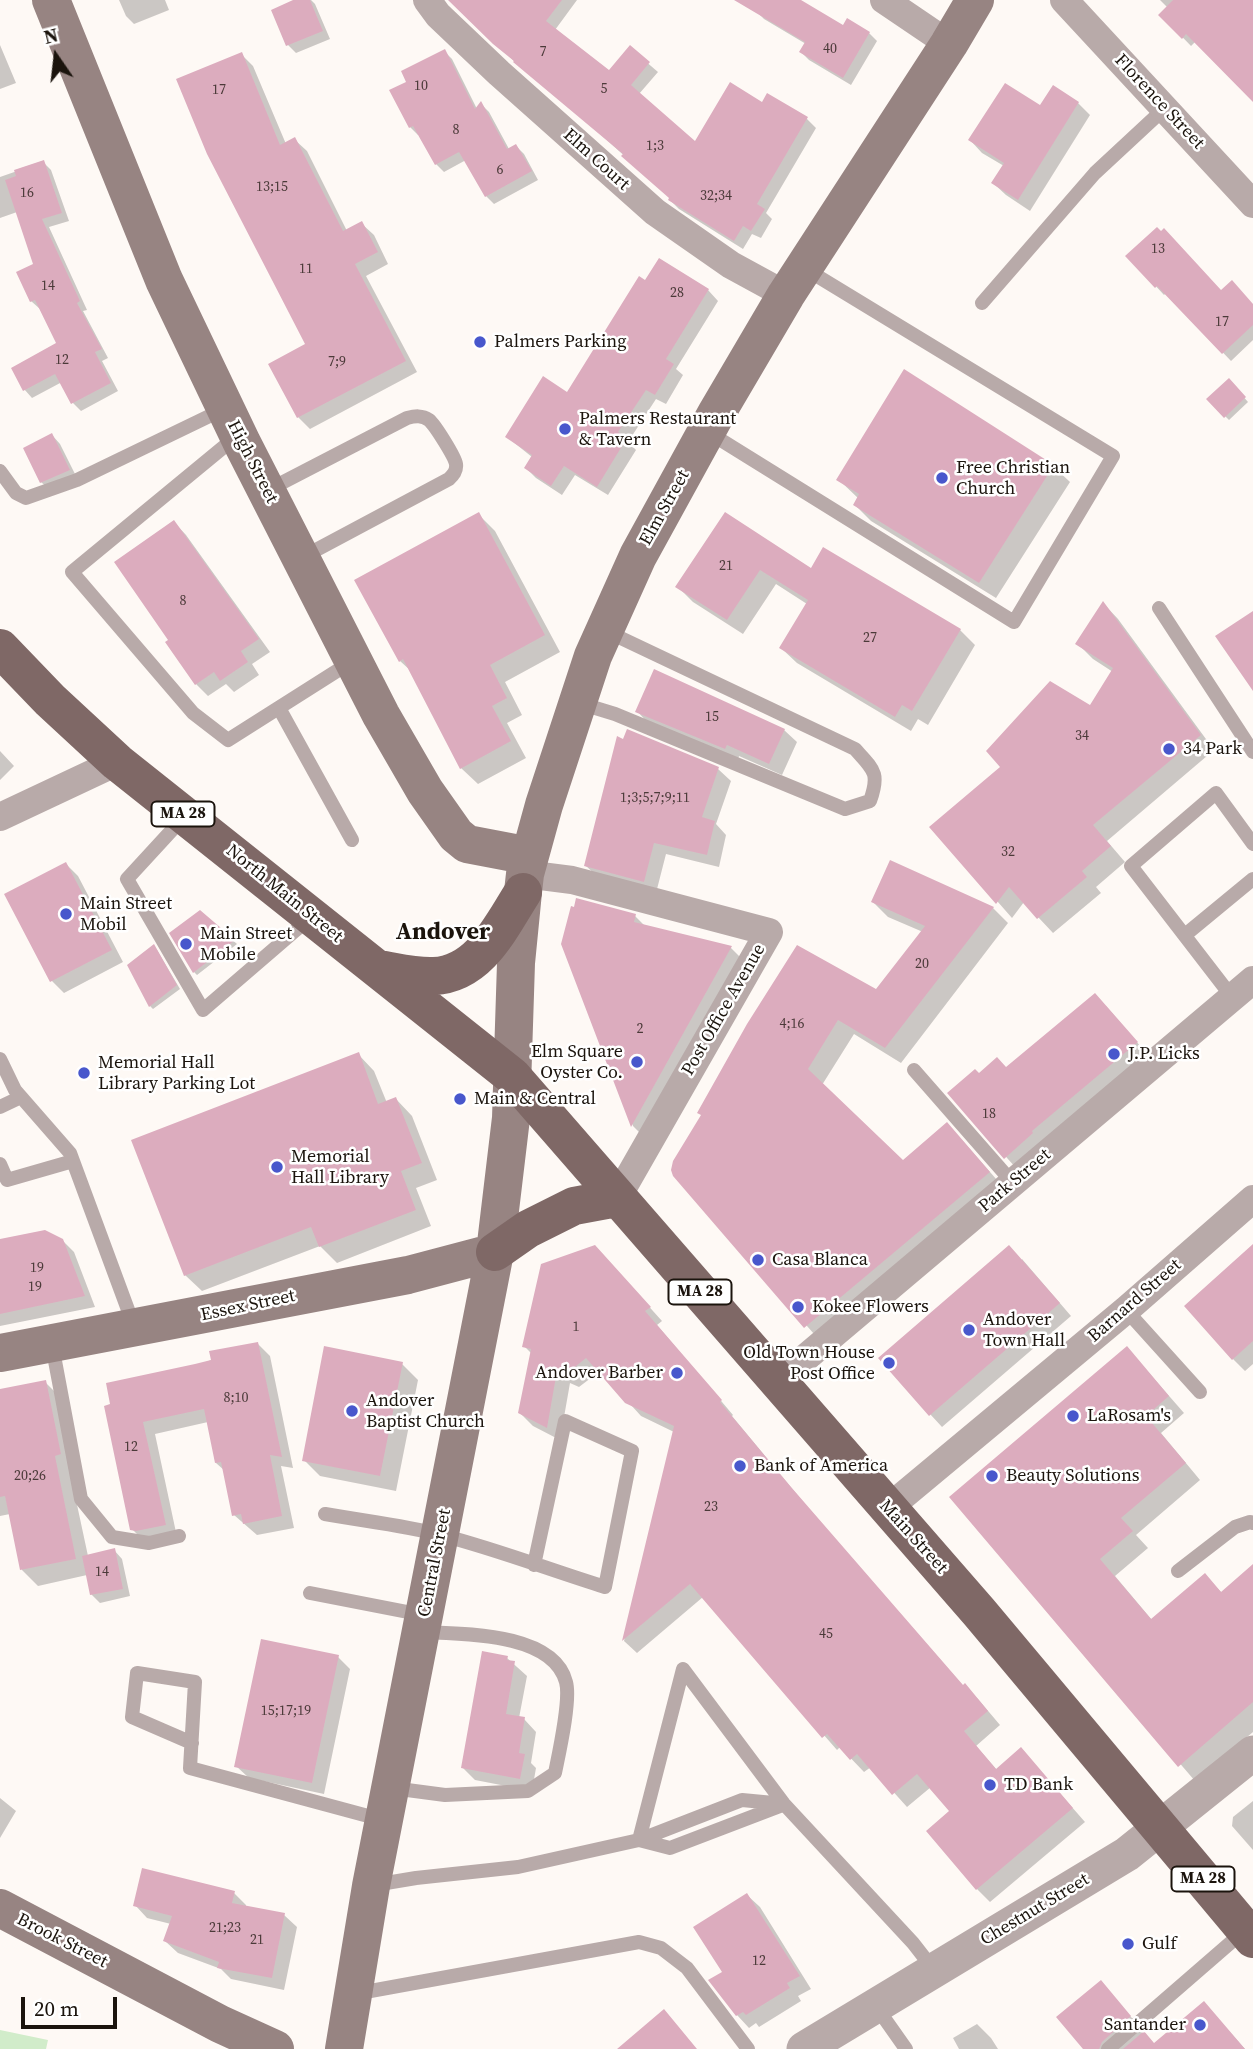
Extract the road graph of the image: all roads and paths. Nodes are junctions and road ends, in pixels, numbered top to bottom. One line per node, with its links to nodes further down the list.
1 (51, 0): 11 (main road, High Street)
2 (427, 0): 9 (street, Elm Court)
3 (884, 0): 6 (street)
4 (975, 0): 6 (main road, Elm Street)
5 (1064, 0): 7 (street, Florence Street)
6 (949, 44): 9 (main road, Elm Street)
7 (1165, 108): 8 (street, Florence Street); 10 (lane)
8 (1253, 204)
9 (795, 281): 12 (main road, Elm Street); 12 (lane)
10 (982, 303)
11 (232, 422): 13 (lane); 14 (main road, High Street); 21 (lane)
12 (706, 431): 17 (main road, Elm Street)
13 (0, 471)
14 (267, 491): 15 (main road, High Street); 15 (lane)
15 (301, 558): 19 (main road, High Street)
16 (1159, 608): 22 (lane)
17 (604, 630): 20 (main road, Elm Street); 20 (lane)
18 (0, 648): 23 (main road, North Main Street / MA 28)
19 (353, 661): 21 (lane); 28 (main road, High Street)
20 (578, 703): 28 (main road, Elm Street)
21 (279, 708): 26 (lane)
22 (1253, 752)
23 (117, 762): 24 (main road, North Main Street / MA 28); 25 (street)
24 (185, 816): 30 (main road, North Main Street / MA 28); 30 (lane)
25 (0, 817)
26 (352, 840)
27 (1253, 844): 31 (lane)
28 (526, 874): 32 (main road); 36 (main road, Elm Street); 42 (street, Post Office Avenue)
29 (1253, 879): 31 (lane)
30 (312, 916): 32 (main road, North Main Street / MA 28)
31 (1185, 935): 33 (lane)
32 (377, 968): 36 (main road, North Main Street / MA 28)
33 (1243, 989): 41 (street, Park Street)
34 (0, 1059): 37 (lane)
35 (914, 1070): 41 (lane)
36 (512, 1076): 42 (main road, Main Street / MA 28); 44 (main road, Central Street)
37 (22, 1097): 38 (lane); 39 (lane)
38 (0, 1107)
39 (73, 1161): 40 (lane); 46 (lane)
40 (0, 1164)
41 (1013, 1183): 49 (street, Park Street)
42 (617, 1198): 44 (main road); 49 (main road, Main Street / MA 28)
43 (1253, 1199): 45 (street, Barnard Street)
44 (495, 1252): 46 (main road, Essex Street); 54 (main road, Central Street)
45 (1126, 1310): 50 (lane); 51 (street, Barnard Street)
46 (135, 1329): 47 (main road, Essex Street)
47 (52, 1343): 48 (main road, Essex Street); 55 (lane)
48 (0, 1353)
49 (778, 1381): 51 (main road, Main Street / MA 28)
50 (1200, 1392)
51 (887, 1509): 64 (main road, Main Street / MA 28)
52 (325, 1514): 54 (lane)
53 (1253, 1523): 57 (lane)
54 (441, 1535): 56 (lane); 59 (main road, Central Street)
55 (179, 1536)
56 (534, 1564): 56 (lane)
57 (1178, 1571)
58 (310, 1593): 59 (lane)
59 (423, 1624): 62 (main road, Central Street); 62 (lane)
60 (192, 1743): 60 (lane); 62 (lane)
61 (1253, 1753): 64 (street, Chestnut Street)
62 (388, 1804): 66 (main road, Central Street)
63 (784, 1804): 65 (lane); 65 (lane); 69 (lane)
64 (1160, 1829): 68 (main road, Main Street / MA 28); 69 (street, Chestnut Street)
65 (639, 1840): 66 (lane)
66 (372, 1886): 70 (main road, Central Street)
67 (0, 1909): 72 (main road, Brook Street)
68 (1249, 1935): 77 (lane)
69 (934, 1970): 71 (street, Chestnut Street)
70 (353, 1994): 73 (main road, Central Street); 74 (lane)
71 (875, 2005): 75 (street, Chestnut Street); 76 (lane)
72 (275, 2049)
73 (344, 2049)
74 (748, 2049)
75 (804, 2049)
76 (906, 2049)
77 (1108, 2049)

